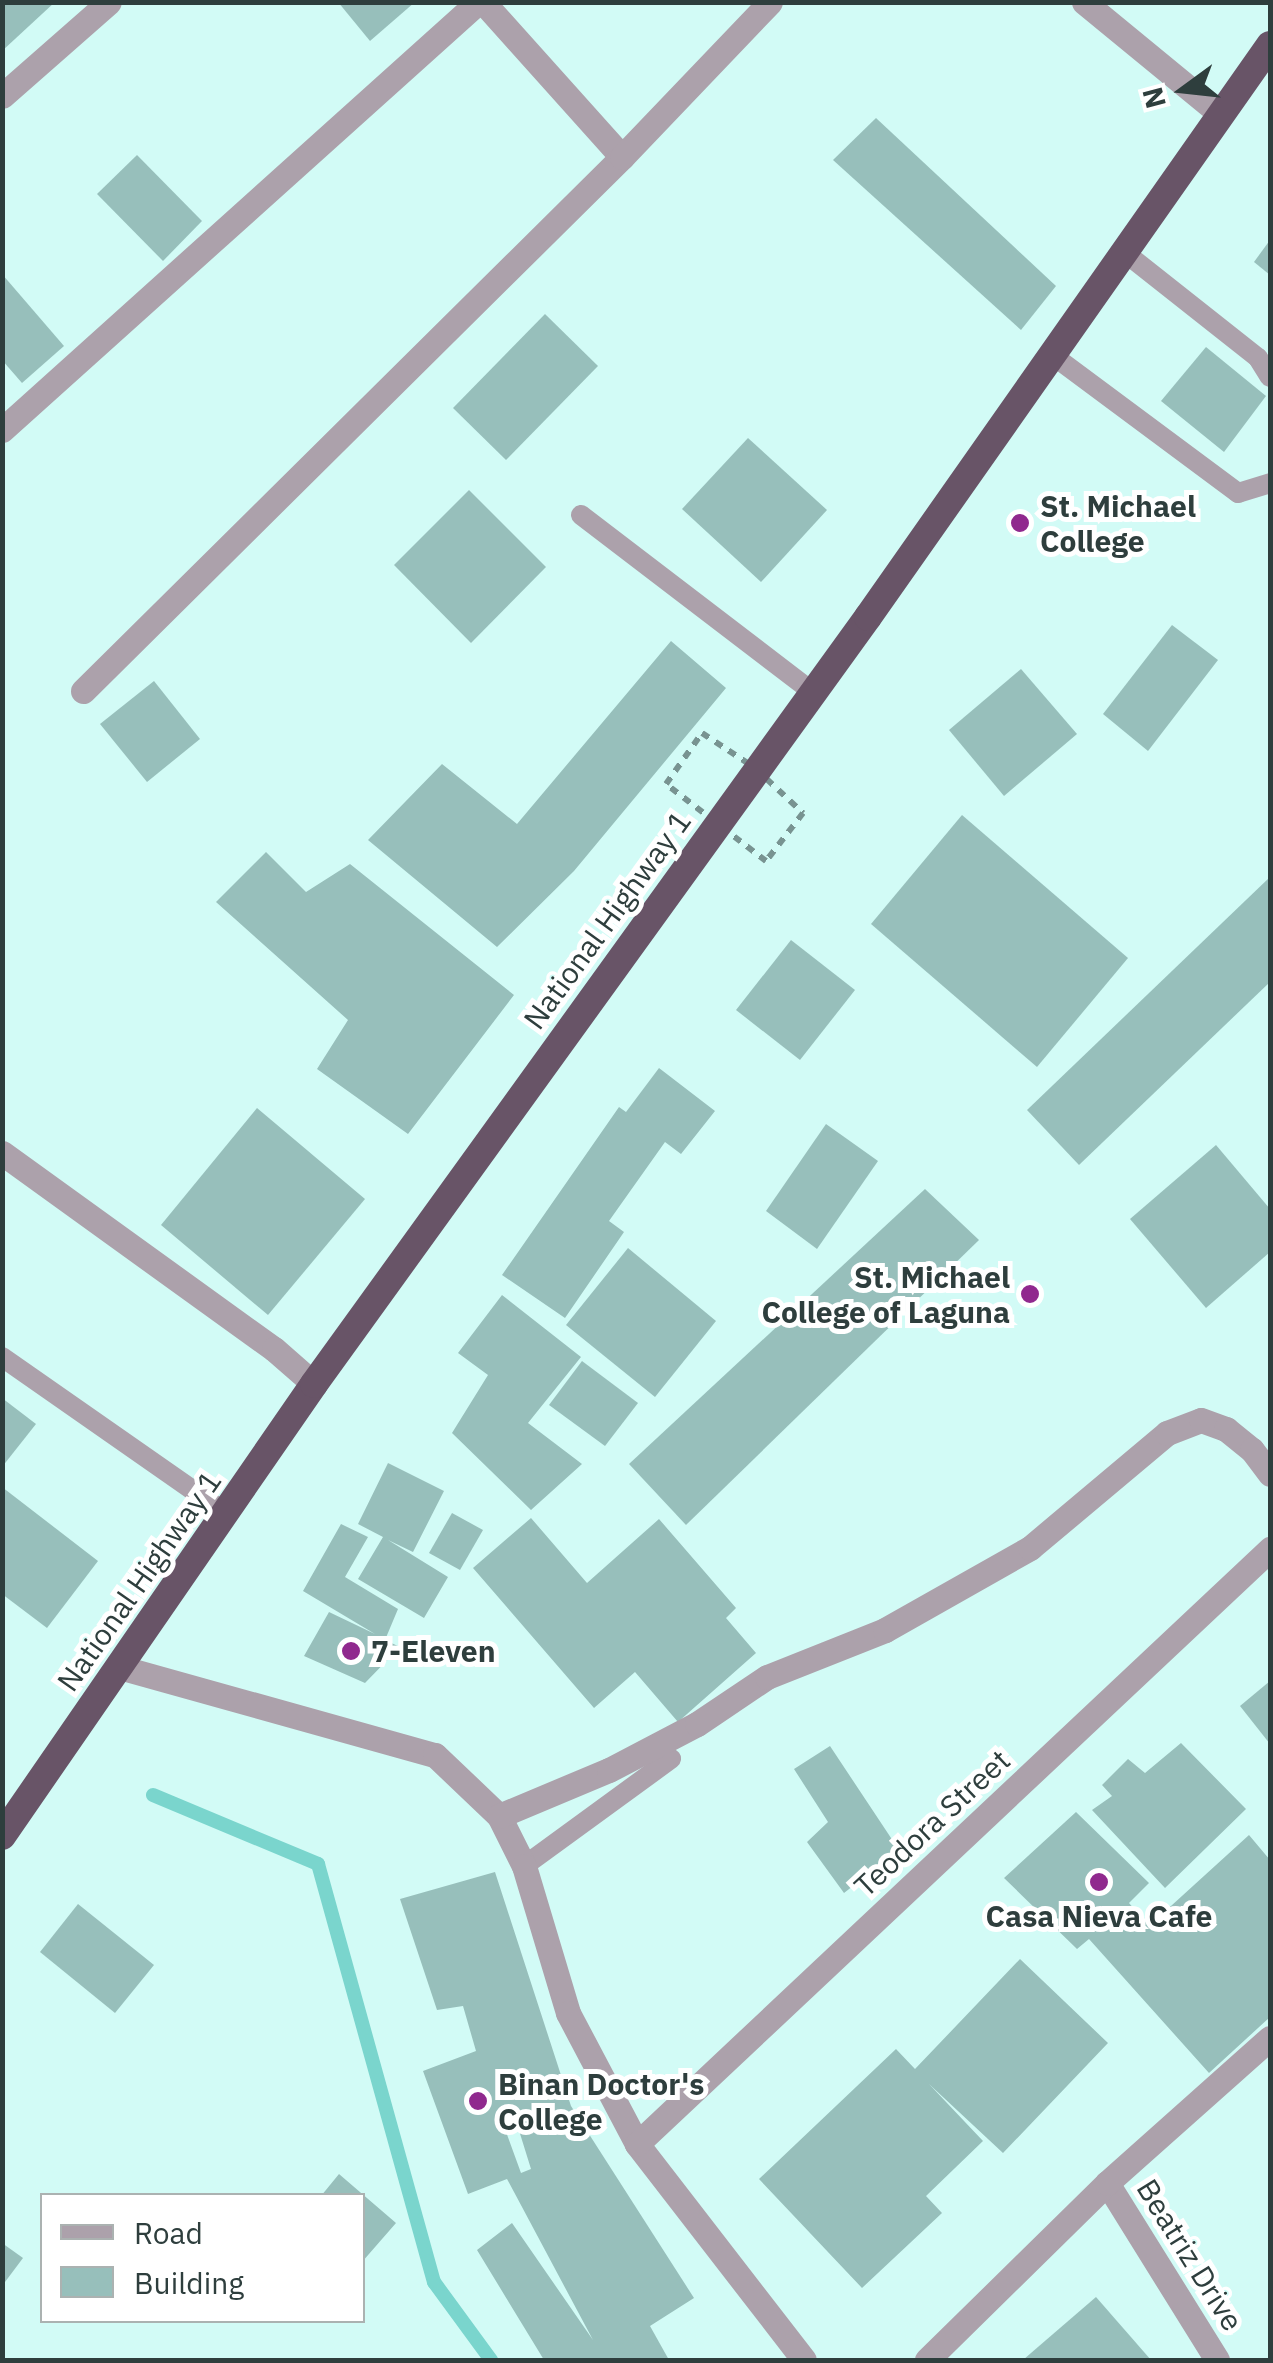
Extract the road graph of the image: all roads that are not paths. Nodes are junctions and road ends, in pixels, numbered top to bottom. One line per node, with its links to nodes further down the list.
1 (109, 2): 6 (street)
2 (481, 2): 8 (street); 12 (street)
3 (770, 2): 8 (street)
4 (1084, 2): 7 (street)
5 (1270, 45): 7 (highway, National Highway 1)
6 (2, 96)
7 (1219, 114): 9 (highway, National Highway 1)
8 (622, 157): 16 (street)
9 (1124, 252): 10 (highway, National Highway 1); 11 (lane)
10 (1051, 354): 13 (lane); 15 (highway, National Highway 1)
11 (1270, 376)
12 (2, 430)
13 (1270, 483)
14 (581, 515): 15 (lane)
15 (811, 690): 19 (highway, National Highway 1)
16 (83, 691)
17 (2, 1154): 19 (street)
18 (2, 1357): 21 (lane)
19 (314, 1384): 21 (highway, National Highway 1)
20 (1270, 1474): 25 (street)
21 (226, 1512): 23 (highway, National Highway 1)
22 (1270, 1549): 29 (street, Teodora Street)
23 (119, 1666): 25 (street); 26 (highway, National Highway 1)
24 (672, 1758): 27 (lane)
25 (499, 1816): 27 (street)
26 (2, 1836)
27 (524, 1866): 29 (street)
28 (1270, 2038): 30 (street)
29 (638, 2144): 31 (street)
30 (1107, 2183): 32 (street); 33 (street, Beatriz Drive)
31 (804, 2360)
32 (928, 2360)
33 (1217, 2360)

